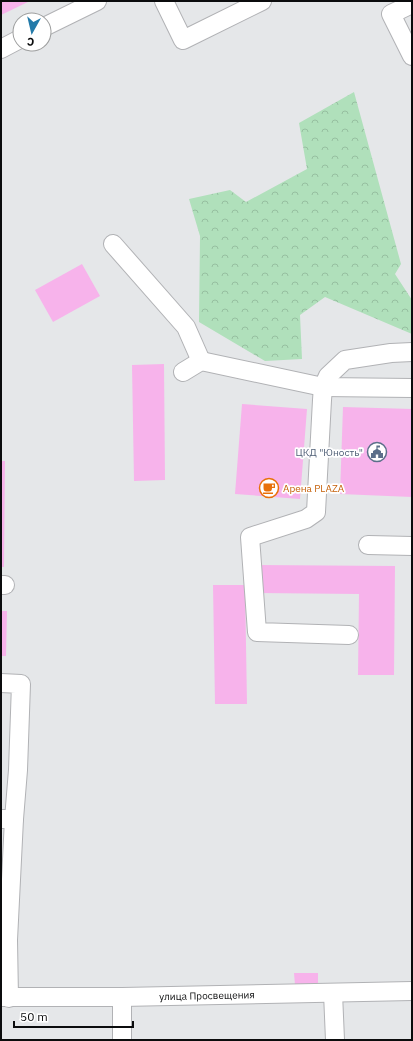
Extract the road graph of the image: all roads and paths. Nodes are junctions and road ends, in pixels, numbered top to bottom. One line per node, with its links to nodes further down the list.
1 (97, 1): 5 (street)
2 (164, 1): 3 (street)
3 (262, 1)
4 (412, 4): 8 (street)
5 (52, 23)
6 (12, 43): 7 (street)
7 (1, 49)
8 (412, 56)
9 (113, 244): 11 (street)
10 (412, 352): 13 (street)
11 (201, 361): 12 (street); 13 (street)
12 (183, 372)
13 (324, 387): 14 (street); 17 (street)
14 (412, 388)
15 (368, 545): 16 (street)
16 (412, 546)
17 (349, 636)
18 (1, 683): 19 (street)
19 (8, 819): 20 (street)
20 (5, 940): 23 (street)
21 (412, 991): 22 (street, улица Просвещения)
22 (333, 993): 24 (street, улица Просвещения); 26 (street)
23 (5, 997): 24 (street, улица Просвещения)
24 (122, 997): 25 (street)
25 (122, 1040)
26 (334, 1040)

